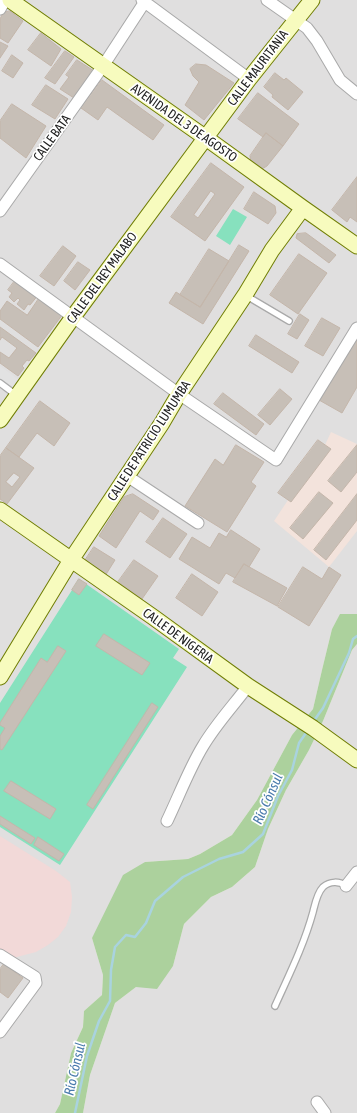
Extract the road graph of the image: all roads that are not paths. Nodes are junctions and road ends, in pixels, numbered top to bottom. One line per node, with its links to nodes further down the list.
1 (6, 0): 6 (street)
2 (10, 0): 8 (street, AVENIDA DEL 3 DE AGOSTO)
3 (267, 0): 7 (street)
4 (312, 0): 7 (street, CALLE MAURITANIA)
5 (144, 1): 8 (street, CALLE BATA); 9 (street)
6 (0, 9)
7 (295, 19): 9 (street, CALLE MAURITANIA); 10 (street)
8 (103, 66): 11 (street, AVENIDA DEL 3 DE AGOSTO); 13 (street, CALLE BATA)
9 (249, 79): 11 (street, CALLE MAURITANIA)
10 (357, 94)
11 (206, 138): 12 (street, AVENIDA DEL 3 DE AGOSTO); 17 (street, CALLE DEL REY MALABO)
12 (303, 208): 14 (street, AVENIDA DEL 3 DE AGOSTO); 16 (street, CALLE DE PATRICIO LUMUMBA)
13 (0, 211)
14 (357, 246)
15 (0, 264): 17 (street)
16 (244, 295): 18 (lane); 21 (street, CALLE DE PATRICIO LUMUMBA)
17 (73, 317): 21 (street); 22 (street, CALLE DEL REY MALABO)
18 (289, 321)
19 (357, 328): 21 (street)
20 (0, 383): 22 (lane)
21 (179, 394): 24 (street, CALLE DE PATRICIO LUMUMBA)
22 (18, 396): 23 (street, CALLE DEL REY MALABO)
23 (0, 420)
24 (127, 476): 26 (street); 27 (street, CALLE DE PATRICIO LUMUMBA)
25 (0, 510): 27 (street, CALLE DE NIGERIA)
26 (198, 523)
27 (71, 560): 28 (street, CALLE DE PATRICIO LUMUMBA); 29 (street, CALLE DE NIGERIA)
28 (0, 677)
29 (248, 686): 30 (street, CALLE DE NIGERIA); 31 (street)
30 (357, 760)
31 (167, 821)
32 (357, 872): 33 (street)
33 (346, 886): 35 (lane)
34 (0, 955): 36 (street)
35 (275, 1006)
36 (0, 1032)
37 (317, 1102): 38 (street)
38 (326, 1113)

